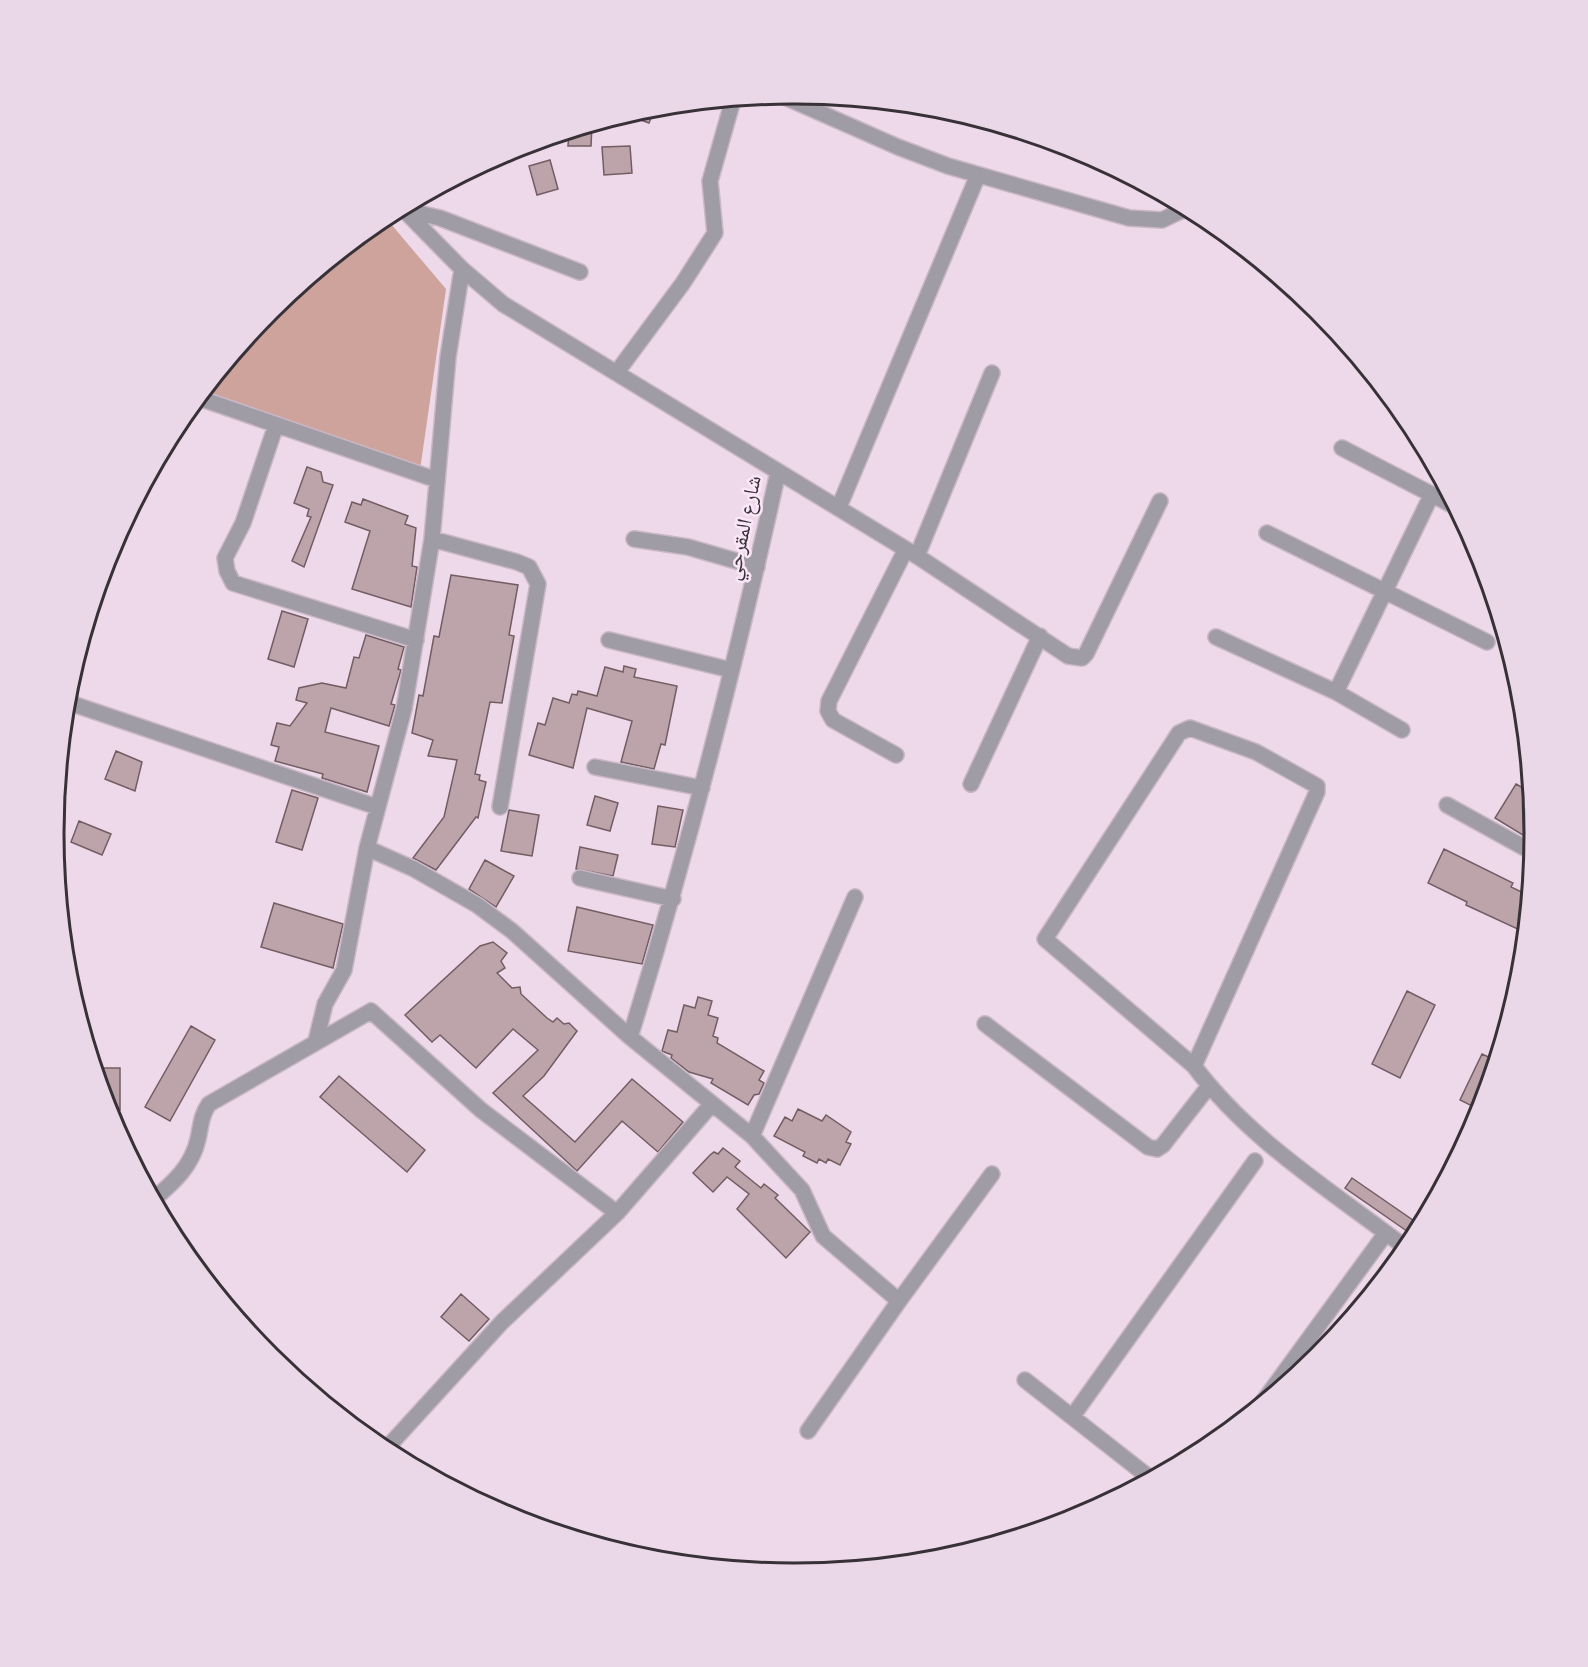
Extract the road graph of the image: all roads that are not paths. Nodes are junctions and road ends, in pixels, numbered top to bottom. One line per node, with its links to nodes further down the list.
1 (801, 104): 3 (street)
2 (731, 107): 9 (street)
3 (978, 175): 5 (street); 19 (street)
4 (414, 212): 8 (street)
5 (1177, 213)
6 (409, 215): 7 (street, شارع المقرحي)
7 (462, 269): 9 (street, شارع المقرحي); 15 (street)
8 (580, 272)
9 (617, 372): 14 (street, شارع المقرحي)
10 (992, 373): 23 (street)
11 (207, 401): 12 (street)
12 (276, 425): 15 (street); 28 (street)
13 (1342, 447): 16 (street)
14 (778, 472): 19 (street); 24 (street, شارع المقرحي)
15 (437, 480): 21 (street)
16 (1431, 496): 18 (street); 25 (street)
17 (1160, 501): 26 (street)
18 (1443, 501)
19 (838, 507): 23 (street)
20 (1267, 533): 25 (street)
21 (432, 539): 28 (street); 41 (street)
22 (634, 539): 24 (street)
23 (911, 553): 26 (street); 35 (street)
24 (757, 567): 31 (street, شارع المقرحي)
25 (1385, 591): 30 (street); 32 (street)
26 (1040, 636): 37 (street)
27 (1216, 637): 32 (street)
28 (416, 640): 40 (street)
29 (609, 640): 31 (street)
30 (1487, 642)
31 (731, 670): 38 (street, شارع المقرحي)
32 (1336, 692): 34 (street)
33 (77, 705): 40 (street)
34 (1402, 730)
35 (896, 755)
36 (595, 766): 38 (street)
37 (971, 784)
38 (702, 788): 46 (street, شارع المقرحي)
39 (1447, 805): 42 (street)
40 (377, 807): 43 (street)
41 (500, 807)
42 (1523, 847)
43 (367, 848): 48 (street); 49 (street)
44 (580, 878): 46 (street)
45 (855, 897): 53 (street)
46 (673, 899): 48 (street, شارع المقرحي)
47 (985, 1024): 51 (street)
48 (630, 1037): 52 (street)
49 (316, 1041): 56 (street); 57 (street)
50 (1194, 1066): 50 (street); 51 (street)
51 (1209, 1086): 58 (street)
52 (711, 1105): 53 (street); 57 (street)
53 (752, 1136): 60 (street)
54 (1255, 1161): 63 (street)
55 (992, 1174): 60 (street)
56 (160, 1194)
57 (616, 1213): 65 (street)
58 (1386, 1233): 59 (street); 61 (street)
59 (1399, 1242)
60 (899, 1301): 64 (street)
61 (1280, 1377)
62 (1025, 1380): 63 (street)
63 (1072, 1417): 66 (street)
64 (808, 1431)
65 (392, 1442)
66 (1144, 1473)

